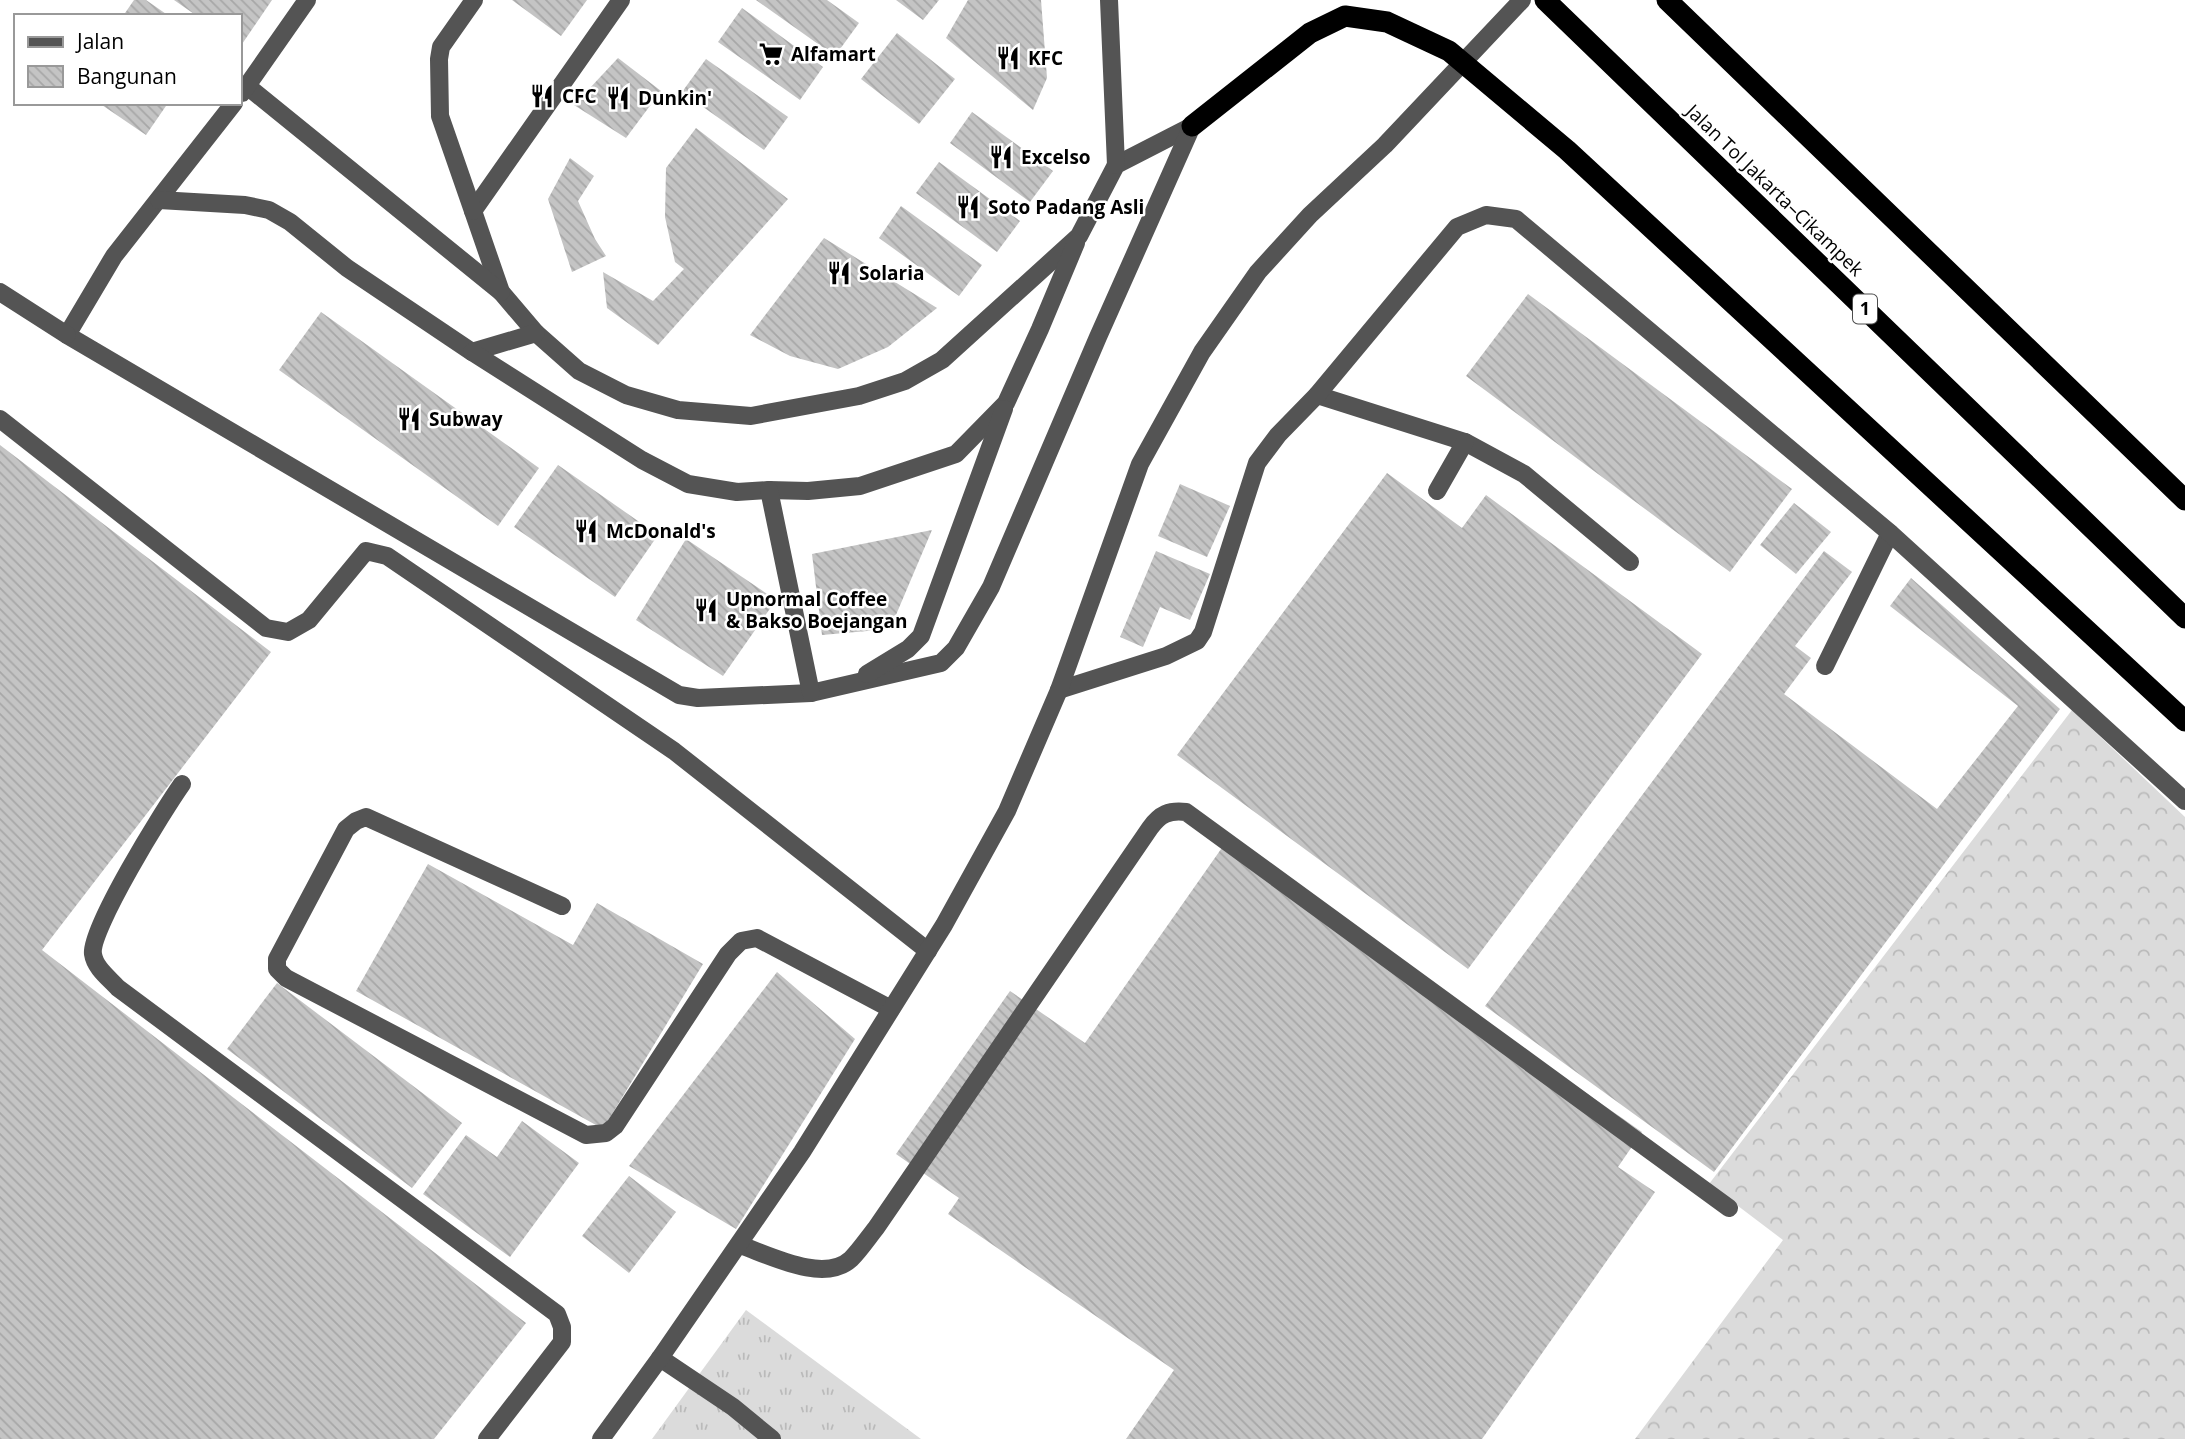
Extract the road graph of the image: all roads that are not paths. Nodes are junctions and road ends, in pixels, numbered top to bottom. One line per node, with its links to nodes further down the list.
1 (307, 0): 8 (street)
2 (474, 0): 13 (street)
3 (621, 0): 13 (street)
4 (1108, 0): 11 (street)
5 (1522, 0): 32 (street)
6 (1545, 0): 29 (highway, Jalan Tol Jakarta–Cikampek / 1)
7 (1667, 0): 26 (highway)
8 (244, 91): 16 (street)
9 (232, 105): 12 (street)
10 (1192, 126): 11 (street); 31 (street); 34 (highway)
11 (1116, 165): 14 (street)
12 (159, 200): 18 (street); 19 (street)
13 (473, 211): 16 (street)
14 (1079, 236): 17 (street); 21 (street)
15 (0, 292): 18 (street)
16 (501, 292): 17 (street)
17 (536, 333): 19 (street)
18 (67, 335): 33 (street)
19 (472, 352): 24 (street)
20 (1317, 395): 23 (street); 27 (street); 32 (street)
21 (1006, 403): 24 (street); 31 (street)
22 (0, 419): 38 (street)
23 (1465, 442): 25 (street); 28 (street)
24 (769, 490): 33 (street)
25 (1437, 491)
26 (2185, 500)
27 (1890, 533): 30 (street); 36 (street)
28 (1630, 562)
29 (2185, 618)
30 (1825, 666)
31 (846, 686): 33 (street)
32 (1059, 691): 38 (street)
33 (811, 693)
34 (2185, 721)
35 (182, 784): 43 (street)
36 (2185, 801)
37 (562, 906): 39 (street)
38 (928, 951): 39 (street)
39 (891, 1009): 41 (street)
40 (1729, 1208): 41 (street)
41 (740, 1245): 42 (street)
42 (660, 1358): 44 (street); 45 (street)
43 (487, 1439)
44 (601, 1439)
45 (772, 1439)

